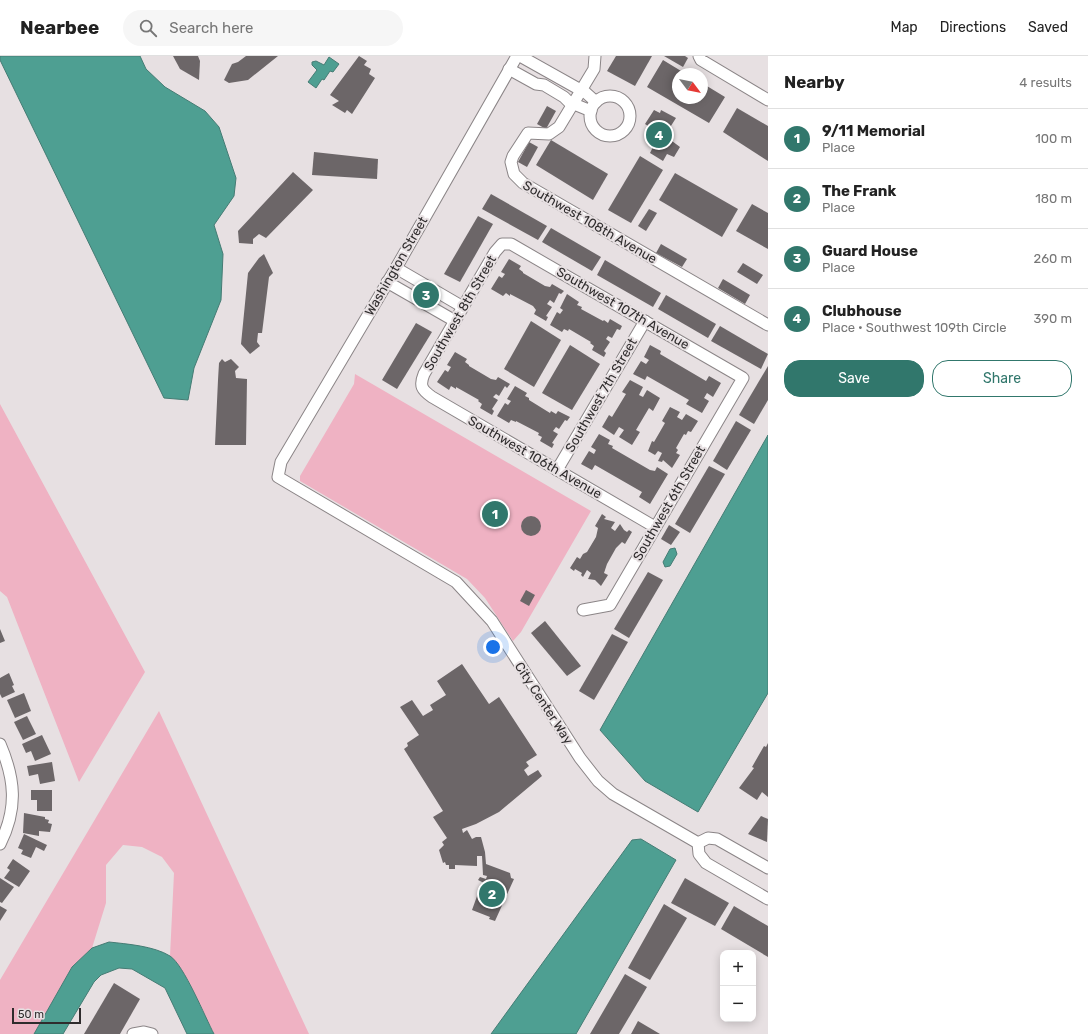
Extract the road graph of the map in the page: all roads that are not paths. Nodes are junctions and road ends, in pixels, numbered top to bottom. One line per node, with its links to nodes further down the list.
1 (517, 56): 5 (street, Washington Street)
2 (520, 56): 6 (street)
3 (594, 56): 8 (street)
4 (699, 56): 9 (street)
5 (509, 69): 7 (street); 11 (street, Washington Street)
6 (551, 74): 7 (street); 8 (street)
7 (540, 84): 8 (street)
8 (575, 99): 8 (street); 18 (street, Southwest 108th Avenue)
9 (768, 100)
10 (502, 244): 15 (street, Southwest 8th Street); 17 (street, Southwest 107th Avenue)
11 (396, 268): 12 (street, Washington Street); 13 (street)
12 (387, 282): 14 (street); 22 (street, Washington Street)
13 (437, 292): 14 (street); 15 (street)
14 (429, 306): 16 (street)
15 (462, 307): 16 (street, Southwest 8th Street)
16 (455, 321): 20 (street, Southwest 8th Street)
17 (645, 321): 19 (street, Southwest 107th Avenue); 21 (street, Southwest 7th Street)
18 (768, 325)
19 (743, 378): 23 (street, Southwest 6th Street)
20 (421, 383): 21 (street, Southwest 106th Avenue)
21 (557, 470): 23 (street, Southwest 106th Avenue)
22 (278, 477): 26 (street, City Center Way)
23 (655, 527): 24 (street, Southwest 6th Street)
24 (583, 610)
25 (0, 744): 27 (street)
26 (698, 843): 28 (street); 29 (street)
27 (0, 844)
28 (768, 868)
29 (768, 899)
30 (150, 1033): 31 (street)
31 (133, 1034)

